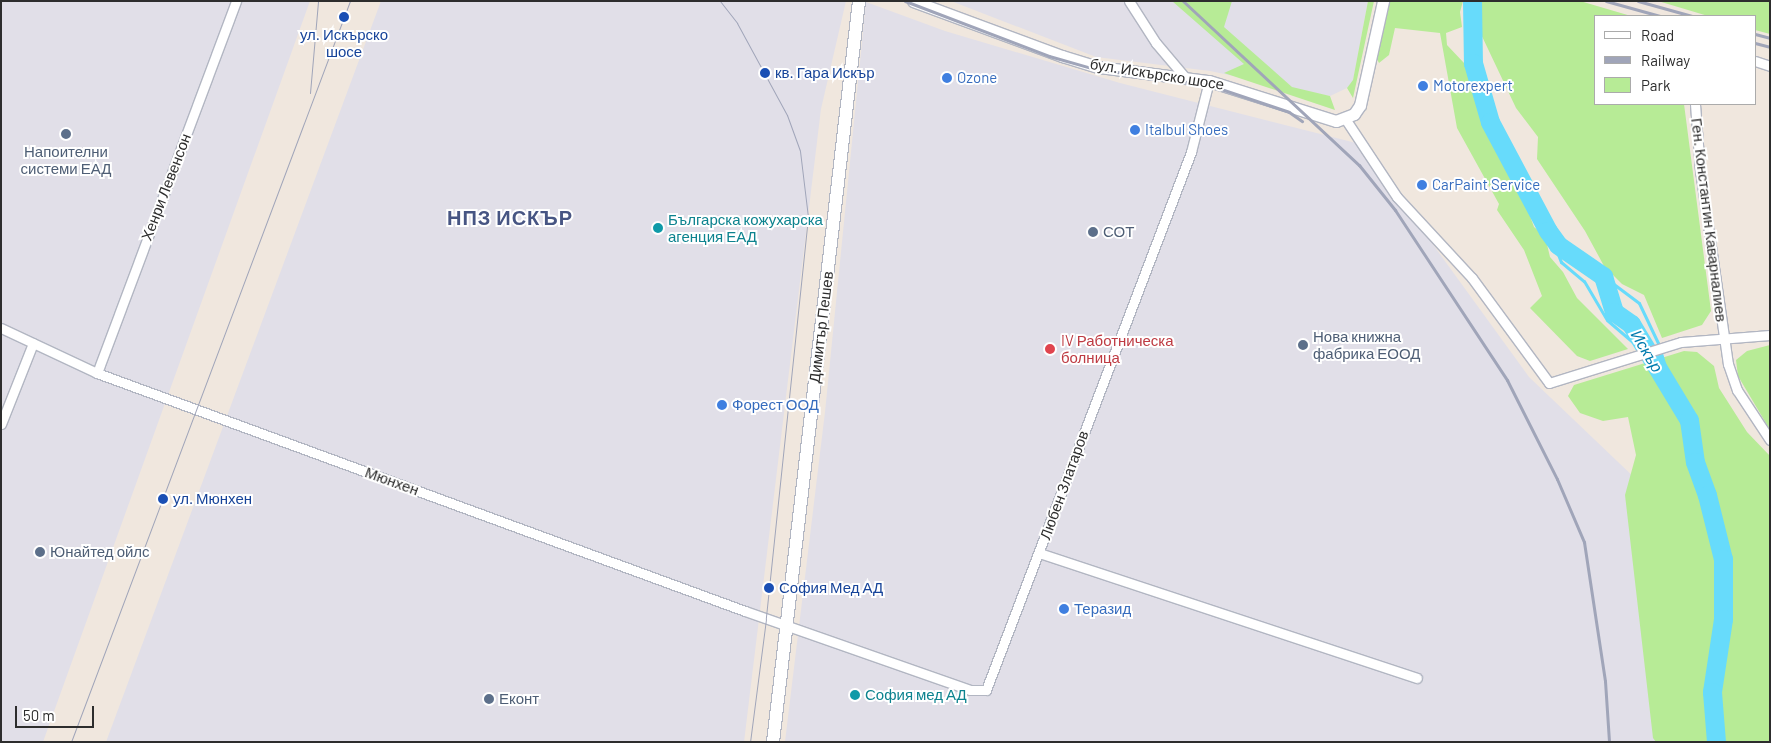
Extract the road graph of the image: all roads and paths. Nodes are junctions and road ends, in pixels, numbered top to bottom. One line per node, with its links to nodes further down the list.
1 (236, 1): 16 (street, Хенри Левенсон)
2 (859, 1): 20 (main road, Димитър Пешев)
3 (913, 1): 8 (street, бул. Искърско шосе)
4 (1129, 1): 8 (street)
5 (1382, 1): 11 (street)
6 (1756, 61): 7 (street)
7 (1770, 66)
8 (1184, 76): 9 (street, бул. Искърско шосе)
9 (1209, 81): 11 (street, бул. Искърско шосе); 19 (street, Любен Златаров)
10 (1695, 105): 14 (street, Ген. Константин Каварналиев)
11 (1346, 120): 14 (street)
12 (1, 328): 15 (street, Мюнхен)
13 (1770, 334): 14 (street)
14 (1723, 337): 18 (street, Ген. Константин Каварналиев)
15 (33, 343): 16 (street, Мюнхен); 17 (street)
16 (96, 373): 20 (street, Мюнхен)
17 (1, 424)
18 (1770, 440)
19 (1039, 553): 20 (street, Любен Златаров); 21 (street)
20 (786, 626): 22 (main road, Димитър Пешев)
21 (1417, 678)
22 (773, 742)

